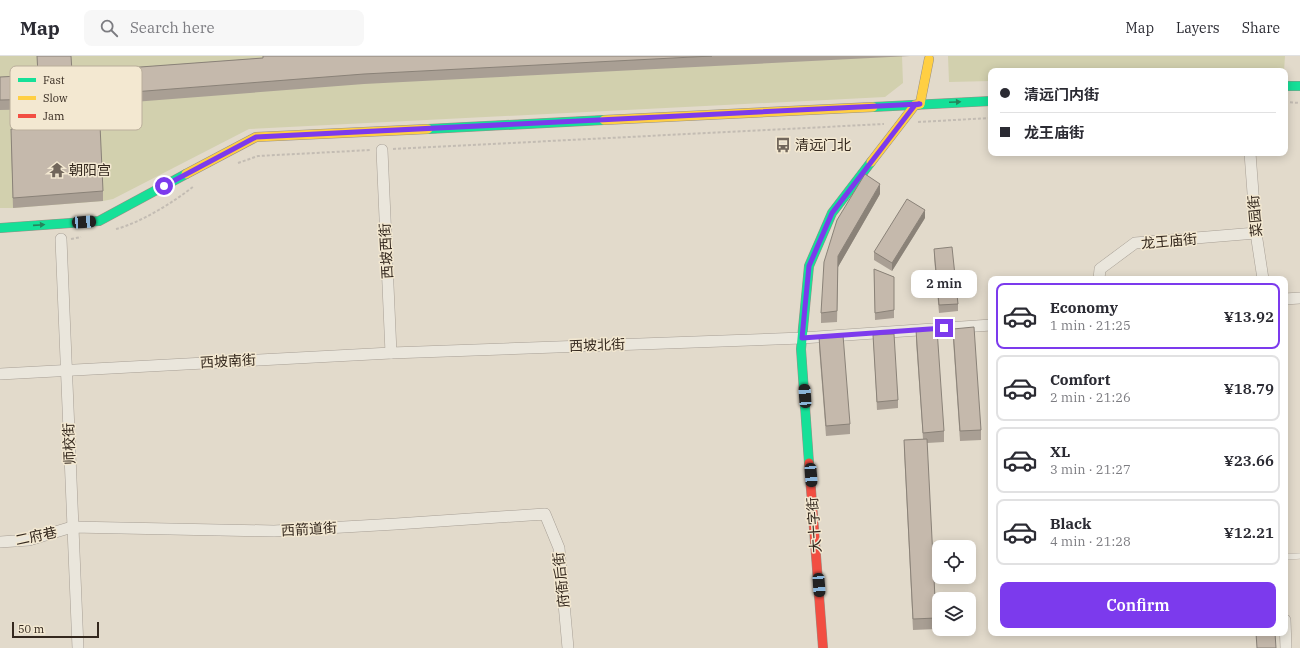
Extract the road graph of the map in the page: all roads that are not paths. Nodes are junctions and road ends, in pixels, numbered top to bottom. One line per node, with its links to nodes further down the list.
1 (929, 59): 5 (main road)
2 (1288, 86): 3 (main road)
3 (1300, 86)
4 (988, 100): 5 (main road, one-way to 4)
5 (920, 104): 8 (main road, one-way to 5); 16 (main road, 大十字街)
6 (382, 150): 17 (street, 西坡西街)
7 (1250, 156): 9 (street, 菜园街)
8 (0, 228)
9 (1256, 233): 11 (street, 龙王庙街); 12 (street, 菜园街)
10 (60, 239): 18 (street, 师校街)
11 (1099, 276)
12 (1263, 276)
13 (1300, 298): 14 (street)
14 (1288, 299)
15 (988, 325): 16 (street)
16 (802, 338): 17 (street, 西坡北街); 28 (main road, 大十字街)
17 (391, 353): 18 (street, 西坡南街)
18 (66, 370): 19 (street, 西坡南街); 21 (street, 师校街)
19 (0, 374)
20 (545, 514): 21 (street, 西箭道街); 27 (street, 府衙后街)
21 (72, 527): 22 (street, 二府巷); 26 (street, 师校街)
22 (0, 542)
23 (1300, 556): 24 (lane)
24 (1288, 557)
25 (1286, 636): 29 (street)
26 (78, 648)
27 (568, 648)
28 (823, 648)
29 (1286, 648)

